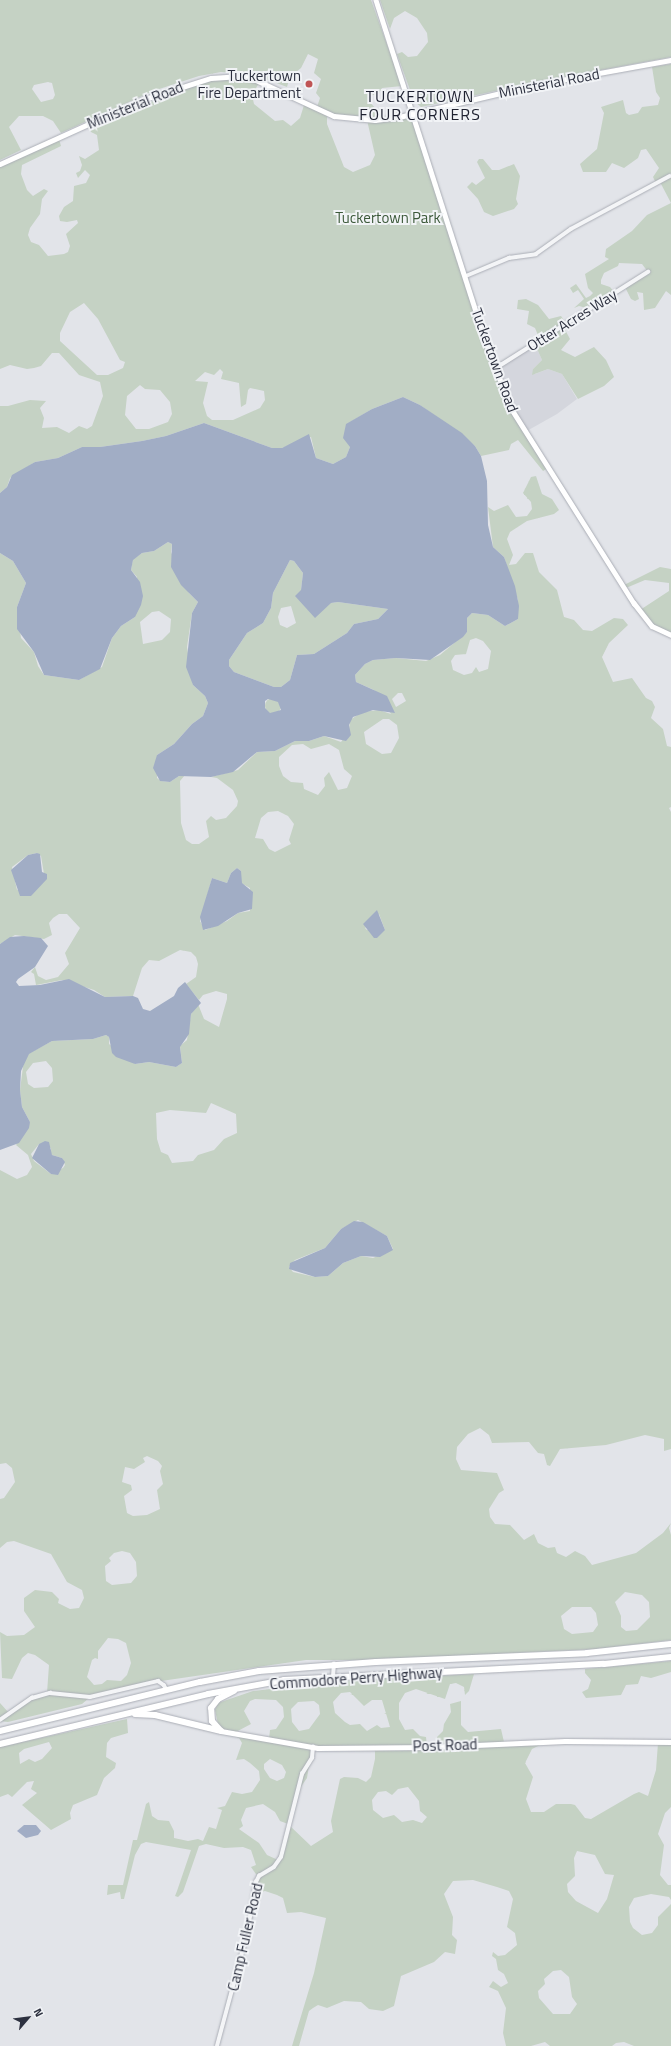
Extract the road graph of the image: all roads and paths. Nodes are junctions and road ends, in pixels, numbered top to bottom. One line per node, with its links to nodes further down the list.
1 (376, 0): 3 (street, Tuckertown Road)
2 (671, 60): 3 (street, Ministerial Road)
3 (413, 114): 4 (street, Ministerial Road); 7 (street, Tuckertown Road)
4 (0, 164)
5 (670, 176): 7 (street)
6 (648, 272): 8 (street, Otter Acres Way)
7 (466, 276): 8 (street, Tuckertown Road)
8 (496, 368): 9 (street, Tuckertown Road)
9 (671, 636)
10 (671, 1644): 12 (highway, Commodore Perry Highway)
11 (671, 1656): 13 (highway, Commodore Perry Highway)
12 (334, 1664): 13 (street); 15 (highway, Commodore Perry Highway)
13 (334, 1677): 14 (highway, Commodore Perry Highway)
14 (242, 1688): 16 (highway, Commodore Perry Highway); 20 (highway)
15 (167, 1691): 17 (street); 19 (highway, Commodore Perry Highway)
16 (123, 1714): 18 (highway, Commodore Perry Highway); 20 (highway)
17 (0, 1720)
18 (61, 1729): 22 (highway, Commodore Perry Highway); 24 (highway)
19 (0, 1731)
20 (221, 1732): 23 (street, Post Road)
21 (671, 1742): 23 (street, Post Road)
22 (0, 1744)
23 (313, 1747): 25 (street, Camp Fuller Road)
24 (0, 1748)
25 (217, 2046)

